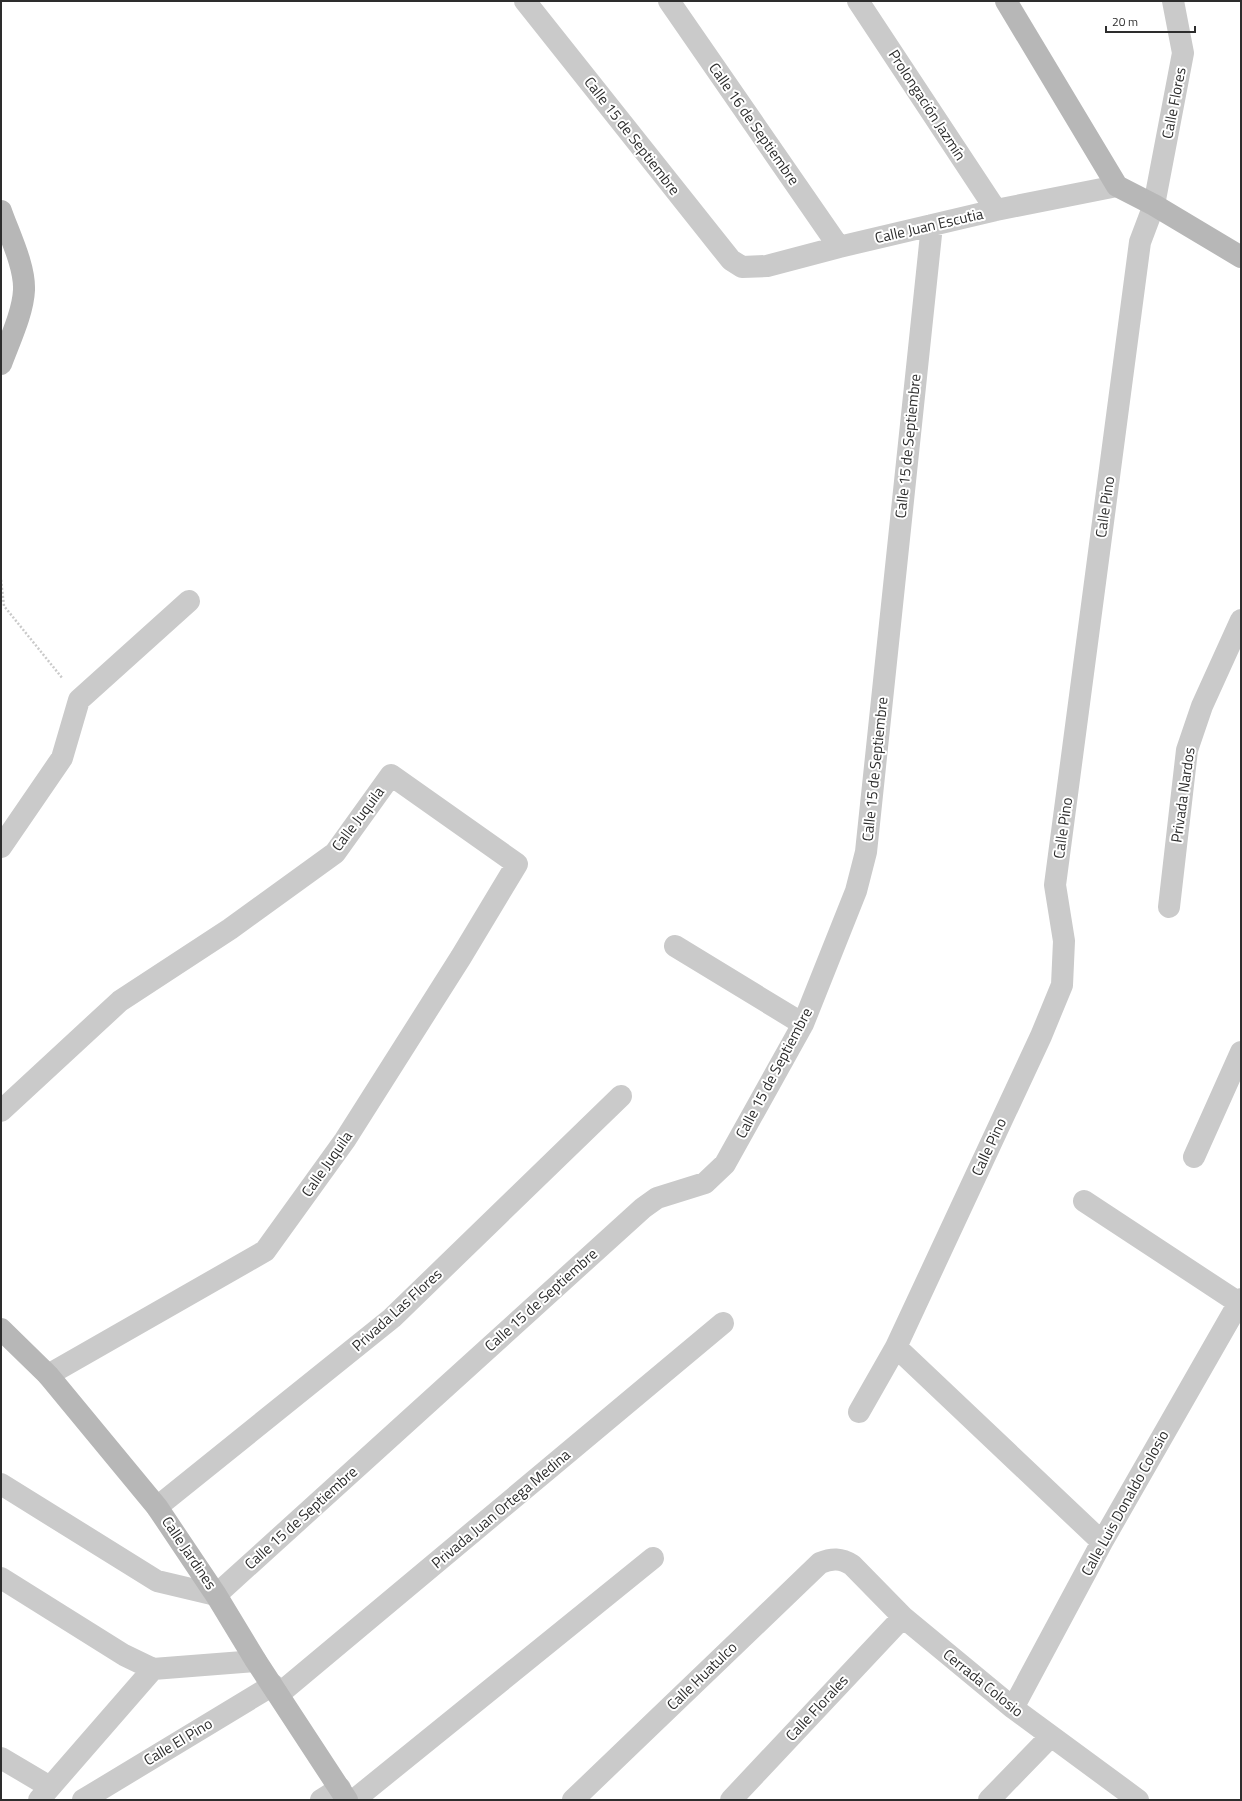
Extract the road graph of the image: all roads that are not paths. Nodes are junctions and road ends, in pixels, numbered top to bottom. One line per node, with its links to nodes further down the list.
1 (525, 1): 13 (street, Calle 15 de Septiembre)
2 (669, 1): 11 (street, Calle 16 de Septiembre)
3 (858, 1): 8 (street, Prolongación Jazmín)
4 (1006, 1): 6 (main road)
5 (1173, 1): 7 (street, Calle Flores)
6 (1118, 186): 7 (main road); 8 (street, Calle Juan Escutia)
7 (1154, 205): 12 (main road); 29 (street, Calle Pino)
8 (996, 210): 10 (street, Calle Juan Escutia)
9 (1, 211): 14 (main road)
10 (932, 225): 11 (street, Calle Juan Escutia); 20 (street, Calle 15 de Septiembre)
11 (839, 247): 13 (street, Calle Juan Escutia)
12 (1241, 257)
13 (742, 267)
14 (1, 364)
15 (189, 601): 17 (street)
16 (1241, 620): 18 (street, Privada Nardos)
17 (1, 847)
18 (1169, 907)
19 (675, 946): 20 (street)
20 (803, 1024): 38 (street, Calle 15 de Septiembre)
21 (1241, 1052): 24 (street)
22 (621, 1096): 33 (street, Privada Las Flores)
23 (1, 1111): 30 (street, Calle Juquila)
24 (1194, 1157)
25 (1084, 1201): 26 (street)
26 (1240, 1301): 34 (street, Calle Luis Donaldo Colosio)
27 (723, 1323): 42 (street, Privada Juan Ortega Medina)
28 (1, 1328): 30 (main road, Calle Jardines)
29 (896, 1347): 31 (street, Calle Pino); 34 (street)
30 (48, 1375): 33 (main road, Calle Jardines)
31 (859, 1412)
32 (1, 1484): 38 (street)
33 (157, 1507): 38 (main road, Calle Jardines)
34 (1102, 1542): 43 (street, Calle Luis Donaldo Colosio)
35 (653, 1558): 47 (street)
36 (836, 1559): 39 (street, Cerrada Colosio); 50 (street, Calle Huatulco)
37 (1, 1578): 41 (street)
38 (216, 1594): 40 (main road, Calle Jardines)
39 (903, 1617): 43 (street, Cerrada Colosio); 51 (street, Calle Florales)
40 (256, 1661): 41 (street); 42 (main road, Calle Jardines)
41 (153, 1669): 46 (street)
42 (276, 1690): 47 (main road, Calle Jardines); 48 (street, Calle El Pino)
43 (1013, 1708): 44 (street, Cerrada Colosio)
44 (1051, 1736): 52 (street); 53 (street, Cerrada Colosio)
45 (1, 1758): 46 (street)
46 (44, 1793)
47 (347, 1796): 49 (street)
48 (83, 1800)
49 (322, 1800)
50 (573, 1800)
51 (731, 1800)
52 (989, 1800)
53 (1138, 1800)

